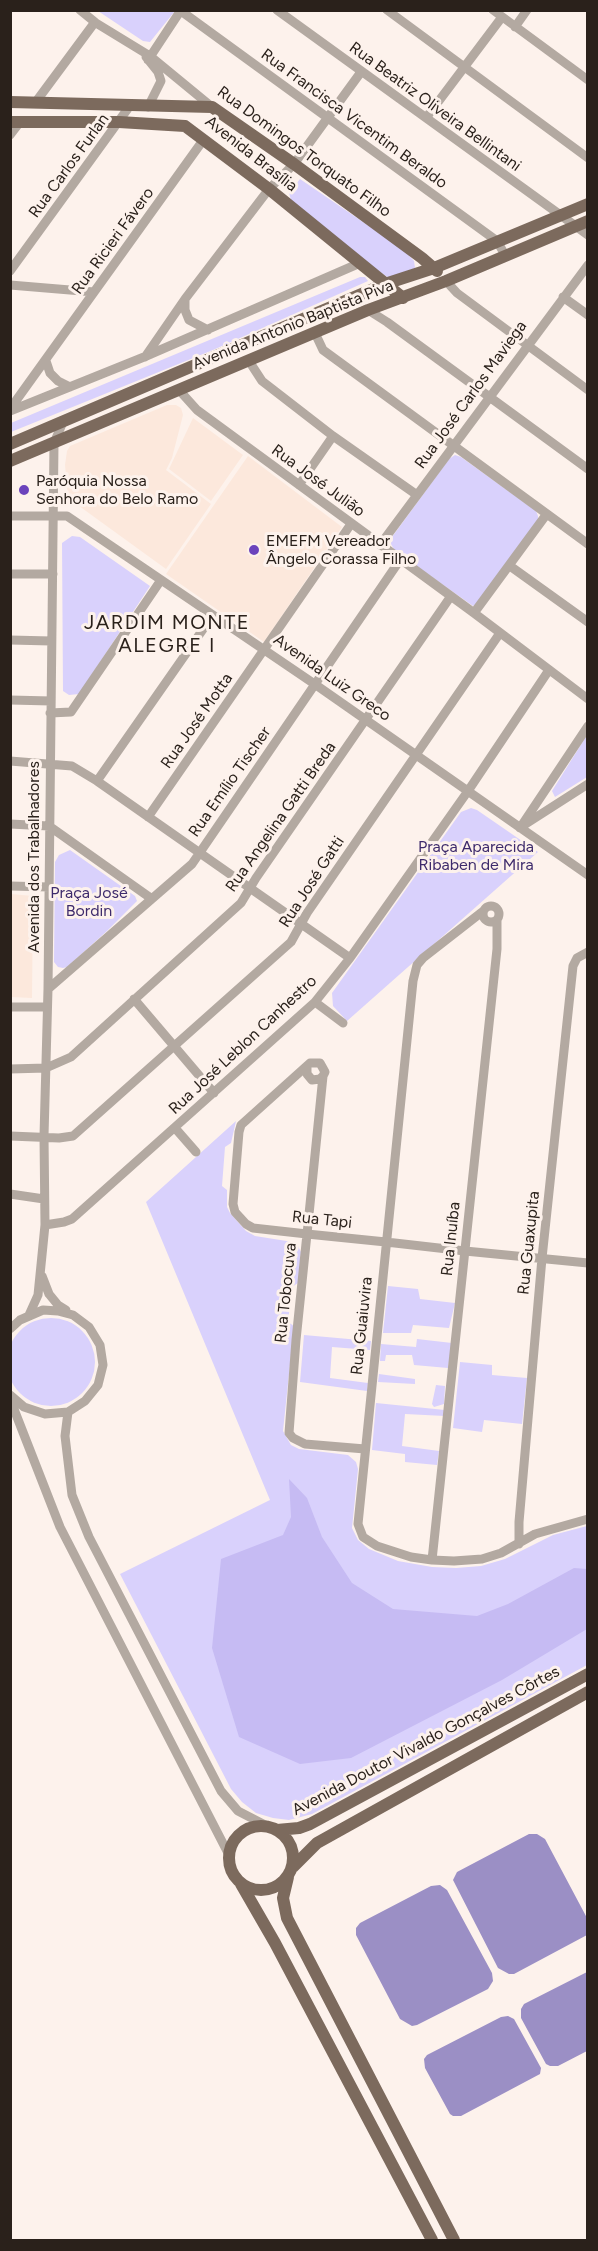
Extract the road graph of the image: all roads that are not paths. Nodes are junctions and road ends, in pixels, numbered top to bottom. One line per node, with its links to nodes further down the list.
1 (80, 10): 8 (street, Rua Domingos Torquato Filho)
2 (277, 10): 12 (street, Rua Beatriz Oliveira Bellintani)
3 (387, 10): 11 (street)
4 (493, 10): 7 (street)
5 (527, 10): 9 (street)
6 (181, 11): 10 (street); 20 (street, Rua Francisca Vicentim Beraldo)
7 (502, 17): 9 (street); 11 (street)
8 (95, 22): 10 (street, Rua Domingos Torquato Filho); 15 (street)
9 (515, 27): 13 (street)
10 (149, 58): 16 (street, Rua Domingos Torquato Filho); 18 (street, Rua Domingos Torquato Filho)
11 (465, 67): 19 (street); 25 (street)
12 (361, 72): 19 (street, Rua Beatriz Oliveira Bellintani); 20 (street)
13 (588, 80)
14 (10, 102): 15 (main road, Avenida Brasília)
15 (35, 103): 17 (main road, Avenida Brasília)
16 (148, 106): 17 (main road, Avenida Brasília); 18 (main road, Avenida Brasília)
17 (129, 107): 22 (street, Rua Carlos Furlan)
18 (212, 107): 26 (main road, Rua Domingos Torquato Filho)
19 (426, 118): 29 (street, Rua Beatriz Oliveira Bellintani)
20 (327, 119): 26 (street); 33 (street, Rua Francisca Vicentim Beraldo)
21 (15, 122): 22 (main road, Avenida Brasília); 23 (street)
22 (119, 122): 24 (main road, Avenida Brasília); 38 (street, Rua Carlos Furlan)
23 (10, 135)
24 (204, 139): 27 (main road, Avenida Brasília); 42 (street, Rua Ricieri Fávero)
25 (588, 158)
26 (294, 164): 27 (street); 37 (main road, Rua Domingos Torquato Filho)
27 (269, 189): 35 (main road, Avenida Brasília); 45 (street)
28 (588, 204): 29 (main road, Avenida Antonio Baptista Piva)
29 (560, 215): 31 (street, Rua Beatriz Oliveira Bellintani); 33 (main road, Avenida Antonio Baptista Piva)
30 (588, 221): 31 (main road, Avenida Antonio Baptista Piva)
31 (575, 226): 32 (street, Rua Beatriz Oliveira Bellintani); 34 (main road, Avenida Antonio Baptista Piva)
32 (588, 235)
33 (497, 241): 34 (street, Rua Francisca Vicentim Beraldo); 37 (main road, Avenida Antonio Baptista Piva)
34 (505, 255): 39 (main road, Avenida Antonio Baptista Piva)
35 (360, 263): 40 (main road, Avenida Brasília); 48 (street)
36 (588, 265): 43 (street, Rua José Carlos Maviega)
37 (434, 268): 39 (main road, Rua Domingos Torquato Filho); 40 (main road, Avenida Antonio Baptista Piva)
38 (10, 271)
39 (446, 281): 44 (main road, Avenida Antonio Baptista Piva); 50 (street)
40 (386, 284): 44 (main road, Avenida Brasília); 58 (main road, Avenida Antonio Baptista Piva)
41 (10, 285): 42 (street)
42 (94, 292): 52 (street, Rua Ricieri Fávero)
43 (563, 297): 47 (street); 50 (street, Rua José Carlos Maviega)
44 (403, 298): 46 (main road, Avenida Antonio Baptista Piva)
45 (185, 299): 48 (street); 51 (street)
46 (368, 310): 49 (main road, Avenida Antonio Baptista Piva); 57 (street)
47 (588, 315)
48 (208, 330): 51 (street)
49 (315, 333): 53 (main road, Avenida Antonio Baptista Piva); 66 (street)
50 (526, 345): 56 (street); 57 (street, Rua José Carlos Maviega)
51 (144, 357): 54 (street)
52 (46, 361): 54 (street); 59 (street, Rua Ricieri Fávero)
53 (249, 361): 55 (main road, Avenida Antonio Baptista Piva); 63 (street)
54 (70, 387): 59 (street)
55 (178, 390): 60 (main road, Avenida Antonio Baptista Piva); 69 (street, Rua José Julião)
56 (588, 390)
57 (489, 396): 66 (street, Rua José Carlos Maviega); 68 (street)
58 (119, 398): 60 (main road); 61 (main road, Avenida Antonio Baptista Piva)
59 (10, 410)
60 (125, 413): 64 (main road, Avenida Antonio Baptista Piva)
61 (63, 422): 62 (main road, Avenida Antonio Baptista Piva); 64 (street, Avenida dos Trabalhadores)
62 (43, 431): 64 (street); 65 (main road, Avenida Antonio Baptista Piva)
63 (333, 436): 69 (street); 70 (street)
64 (54, 443): 67 (main road, Avenida Antonio Baptista Piva); 73 (street, Avenida dos Trabalhadores)
65 (10, 444)
66 (452, 445): 70 (street, Rua José Carlos Maviega); 71 (street)
67 (10, 461)
68 (588, 469)
69 (298, 485): 74 (street, Rua José Julião)
70 (417, 495): 76 (street, Rua José Carlos Maviega)
71 (546, 515): 75 (street); 78 (street)
72 (10, 516): 73 (street, Avenida Luiz Greco)
73 (54, 516): 80 (street, Avenida dos Trabalhadores); 81 (street, Avenida Luiz Greco)
74 (351, 524): 76 (street, Rua José Julião); 89 (street, Rua José Motta)
75 (588, 544)
76 (380, 545): 77 (street, Rua José Julião)
77 (400, 560): 82 (street, Rua José Julião); 91 (street, Rua Emílio Tischer)
78 (510, 566): 83 (street); 85 (street)
79 (10, 574): 80 (street)
80 (53, 574): 88 (street, Avenida dos Trabalhadores)
81 (161, 580): 84 (street, Avenida Luiz Greco); 95 (street)
82 (451, 596): 83 (street, Rua José Julião); 96 (street, Rua Angelina Gatti Breda)
83 (474, 613): 86 (street, Rua José Julião)
84 (213, 615): 89 (street, Avenida Luiz Greco); 101 (street)
85 (588, 622)
86 (500, 633): 90 (street, Rua José Julião); 98 (street, Rua José Gatti)
87 (10, 640): 88 (street)
88 (51, 641): 94 (street, Avenida dos Trabalhadores)
89 (265, 650): 91 (street, Avenida Luiz Greco); 106 (street, Rua José Motta)
90 (549, 670): 92 (street, Rua José Julião); 104 (street, Rua José Leblon Canhestro)
91 (316, 685): 96 (street, Avenida Luiz Greco); 110 (street, Rua Emílio Tischer)
92 (588, 699)
93 (10, 700): 94 (street)
94 (51, 701): 95 (street, Avenida dos Trabalhadores)
95 (50, 713): 100 (street, Avenida dos Trabalhadores)
96 (366, 720): 98 (street, Avenida Luiz Greco); 114 (street, Rua Angelina Gatti Breda)
97 (588, 726): 102 (street)
98 (416, 755): 104 (street, Avenida Luiz Greco); 118 (street, Rua José Gatti)
99 (10, 762): 100 (street)
100 (50, 763): 101 (street); 108 (street, Avenida dos Trabalhadores)
101 (97, 781): 106 (street)
102 (551, 783): 105 (street); 109 (street)
103 (588, 784): 105 (street)
104 (468, 791): 109 (street, Avenida Luiz Greco); 120 (street, Rua José Leblon Canhestro)
105 (557, 803): 109 (street)
106 (148, 817): 110 (street)
107 (10, 824): 108 (street)
108 (49, 826): 113 (street, Avenida dos Trabalhadores); 115 (street)
109 (520, 828): 111 (street, Avenida Luiz Greco)
110 (199, 852): 114 (street); 115 (street, Rua Emílio Tischer)
111 (588, 875)
112 (10, 886): 113 (street)
113 (49, 887): 121 (street, Avenida dos Trabalhadores)
114 (249, 889): 118 (street); 122 (street, Rua Angelina Gatti Breda)
115 (152, 899): 121 (street, Rua Emílio Tischer)
116 (482, 912): 117 (street); 117 (street); 141 (street, Rua Guaiuvira)
117 (497, 920): 142 (street, Rua Inuíba)
118 (300, 925): 120 (street); 127 (street, Rua José Gatti)
119 (588, 952): 143 (street, Rua Guaxupita)
120 (350, 958): 123 (street, Rua José Leblon Canhestro)
121 (48, 989): 125 (street, Avenida dos Trabalhadores)
122 (134, 999): 127 (street); 129 (street, Rua Angelina Gatti Breda)
123 (315, 1002): 126 (street); 132 (street, Rua José Leblon Canhestro)
124 (10, 1006): 125 (street)
125 (47, 1007): 129 (street, Avenida dos Trabalhadores)
126 (343, 1023)
127 (173, 1045): 132 (street); 135 (street, Rua José Gatti)
128 (307, 1067): 131 (street); 131 (street); 140 (street, Rua Tapi)
129 (45, 1068): 130 (street); 135 (street, Avenida dos Trabalhadores)
130 (10, 1069)
131 (323, 1076): 140 (street, Rua Tobocuva)
132 (214, 1093): 133 (street, Rua José Leblon Canhestro)
133 (176, 1128): 136 (street); 139 (street, Rua José Leblon Canhestro)
134 (10, 1136): 135 (street, Rua José Gatti)
135 (44, 1136): 138 (street, Avenida dos Trabalhadores)
136 (196, 1152)
137 (10, 1194): 138 (street)
138 (44, 1199): 139 (street, Avenida dos Trabalhadores)
139 (45, 1225): 145 (street, Avenida dos Trabalhadores)
140 (308, 1234): 141 (street, Rua Tapi); 152 (street, Rua Tobocuva)
141 (386, 1242): 142 (street, Rua Tapi); 152 (street, Rua Guaiuvira)
142 (465, 1251): 143 (street, Rua Tapi); 155 (street, Rua Inuíba)
143 (542, 1258): 144 (street, Rua Tapi); 154 (street, Rua Guaxupita)
144 (588, 1263)
145 (41, 1271): 146 (street, Avenida dos Trabalhadores); 147 (street, Avenida dos Trabalhadores)
146 (29, 1315): 147 (street); 148 (street)
147 (73, 1315): 151 (street, Avenida dos Trabalhadores)
148 (10, 1329)
149 (10, 1395): 151 (street)
150 (10, 1400): 159 (street)
151 (68, 1412): 158 (street)
152 (365, 1449): 155 (street, Rua Guaiuvira)
153 (588, 1519): 154 (street, Rua Guaiuvira)
154 (519, 1544): 155 (street, Rua Guaiuvira)
155 (432, 1560)
156 (588, 1674): 158 (main road, Avenida Doutor Vivaldo Gonçalves Côrtes)
157 (588, 1692): 160 (main road, Avenida Doutor Vivaldo Gonçalves Côrtes)
158 (272, 1828): 159 (main road); 160 (main road)
159 (229, 1855): 161 (main road)
160 (291, 1872): 161 (main road); 165 (main road)
161 (241, 1884): 162 (main road)
162 (424, 2225): 163 (main road); 164 (main road)
163 (423, 2241)
164 (432, 2241)
165 (454, 2241)

